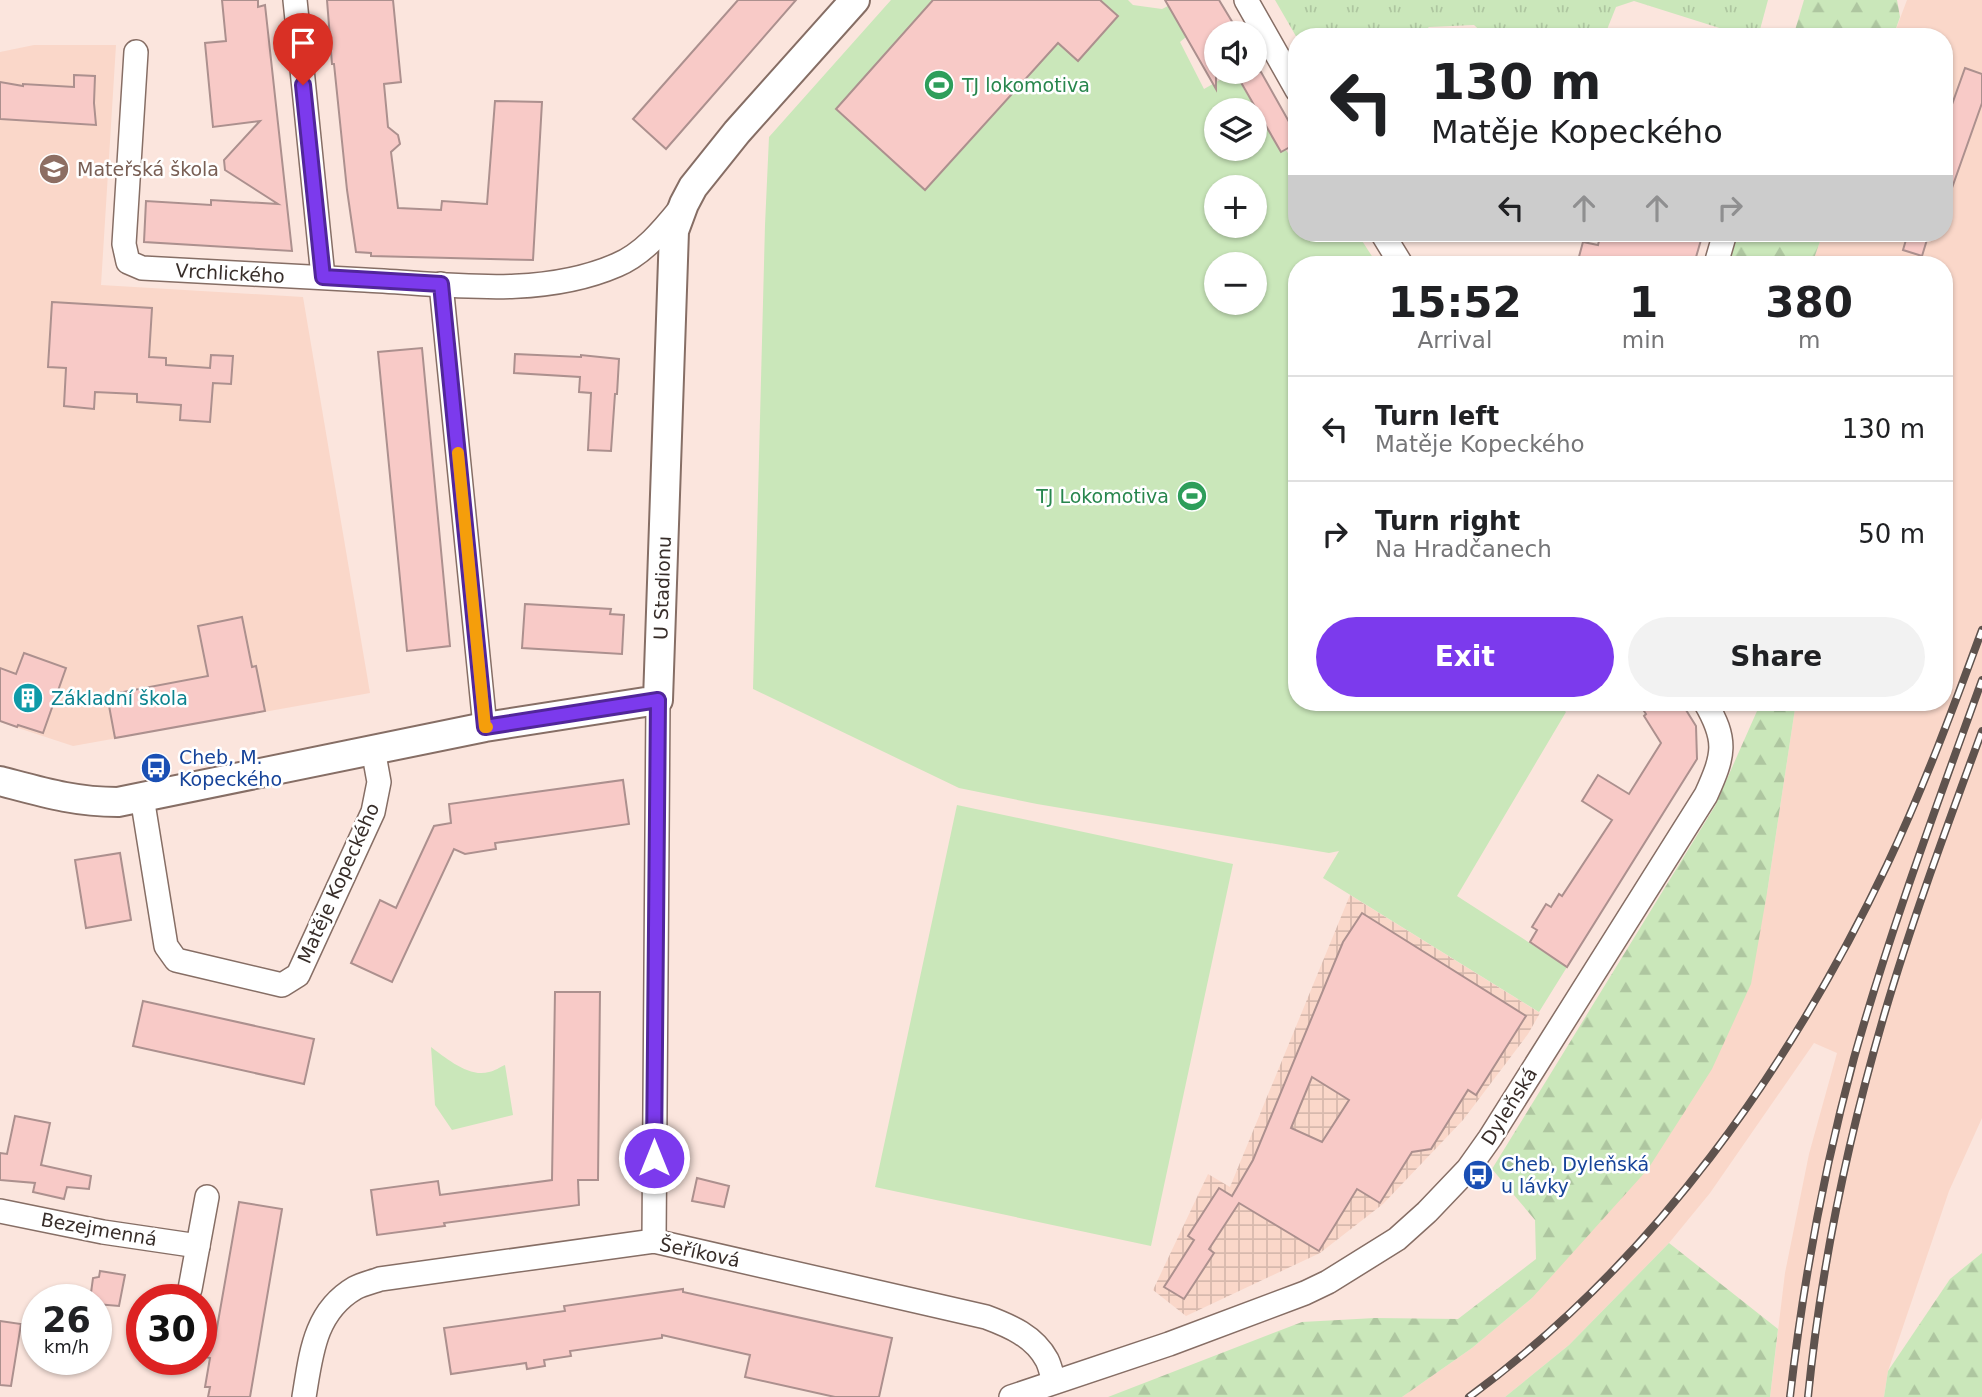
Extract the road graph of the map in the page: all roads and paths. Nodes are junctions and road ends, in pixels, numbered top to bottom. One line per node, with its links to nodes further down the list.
1 (295, 0): 7 (street)
2 (855, 0): 6 (street, U Stadionu)
3 (1246, 0): 5 (street)
4 (136, 52): 7 (street, Vrchlického)
5 (1288, 73)
6 (684, 204): 8 (street, Vrchlického); 9 (street, U Stadionu)
7 (323, 277): 8 (street, Vrchlického)
8 (441, 284): 11 (street)
9 (658, 700): 11 (street); 17 (street, U Stadionu)
10 (1710, 711): 20 (street, Dyleňská)
11 (485, 727): 12 (street)
12 (373, 749): 14 (street); 14 (street, Matěje Kopeckého)
13 (0, 781): 14 (street)
14 (142, 797)
15 (207, 1197): 18 (street)
16 (0, 1211): 18 (street, Bezejmenná)
17 (654, 1241): 20 (street, Šeříková); 21 (street, Šeříková)
18 (198, 1246): 19 (street)
19 (191, 1284)
20 (1054, 1382): 22 (street, Dyleňská)
21 (304, 1397)
22 (1011, 1397)

